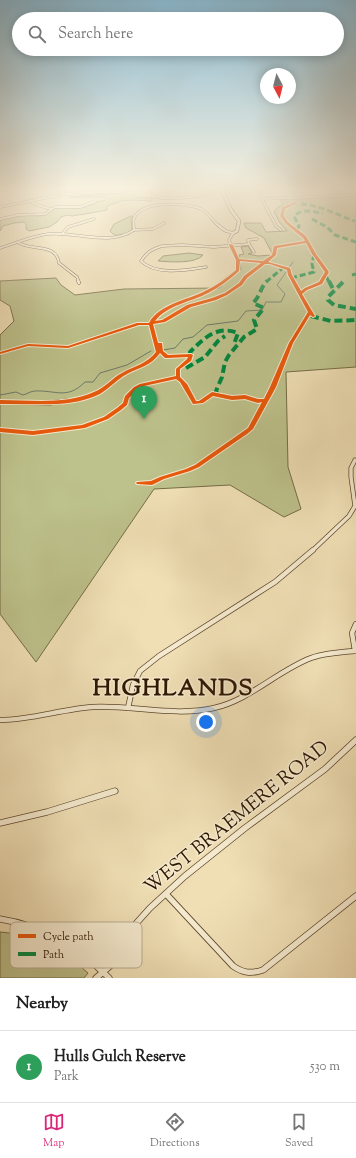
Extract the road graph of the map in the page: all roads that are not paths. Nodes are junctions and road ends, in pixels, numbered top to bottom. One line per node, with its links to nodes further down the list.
1 (62, 234): 2 (street); 5 (street)
2 (129, 234)
3 (232, 234): 7 (street)
4 (257, 239): 6 (street)
5 (19, 243): 8 (street); 11 (street)
6 (250, 244): 7 (street); 9 (street)
7 (231, 245): 10 (street); 12 (street)
8 (0, 248)
9 (254, 252)
10 (206, 267)
11 (79, 282)
12 (0, 402)
13 (355, 460): 14 (street)
14 (355, 506): 17 (street)
15 (356, 624): 16 (street)
16 (355, 651): 17 (street)
17 (128, 708): 18 (street)
18 (0, 720)
19 (356, 740): 22 (street, WEST BRAEMERE ROAD)
20 (115, 791): 21 (street)
21 (0, 822)
22 (166, 894): 23 (street); 26 (street, WEST BRAEMERE ROAD)
23 (356, 896)
24 (0, 919): 25 (street)
25 (16, 922)
26 (138, 922)
27 (100, 968): 29 (street)
28 (107, 968): 29 (street, WEST BRAEMERE ROAD)
29 (103, 971): 30 (street, WEST BRAEMERE ROAD); 31 (street)
30 (96, 978)
31 (109, 978)

